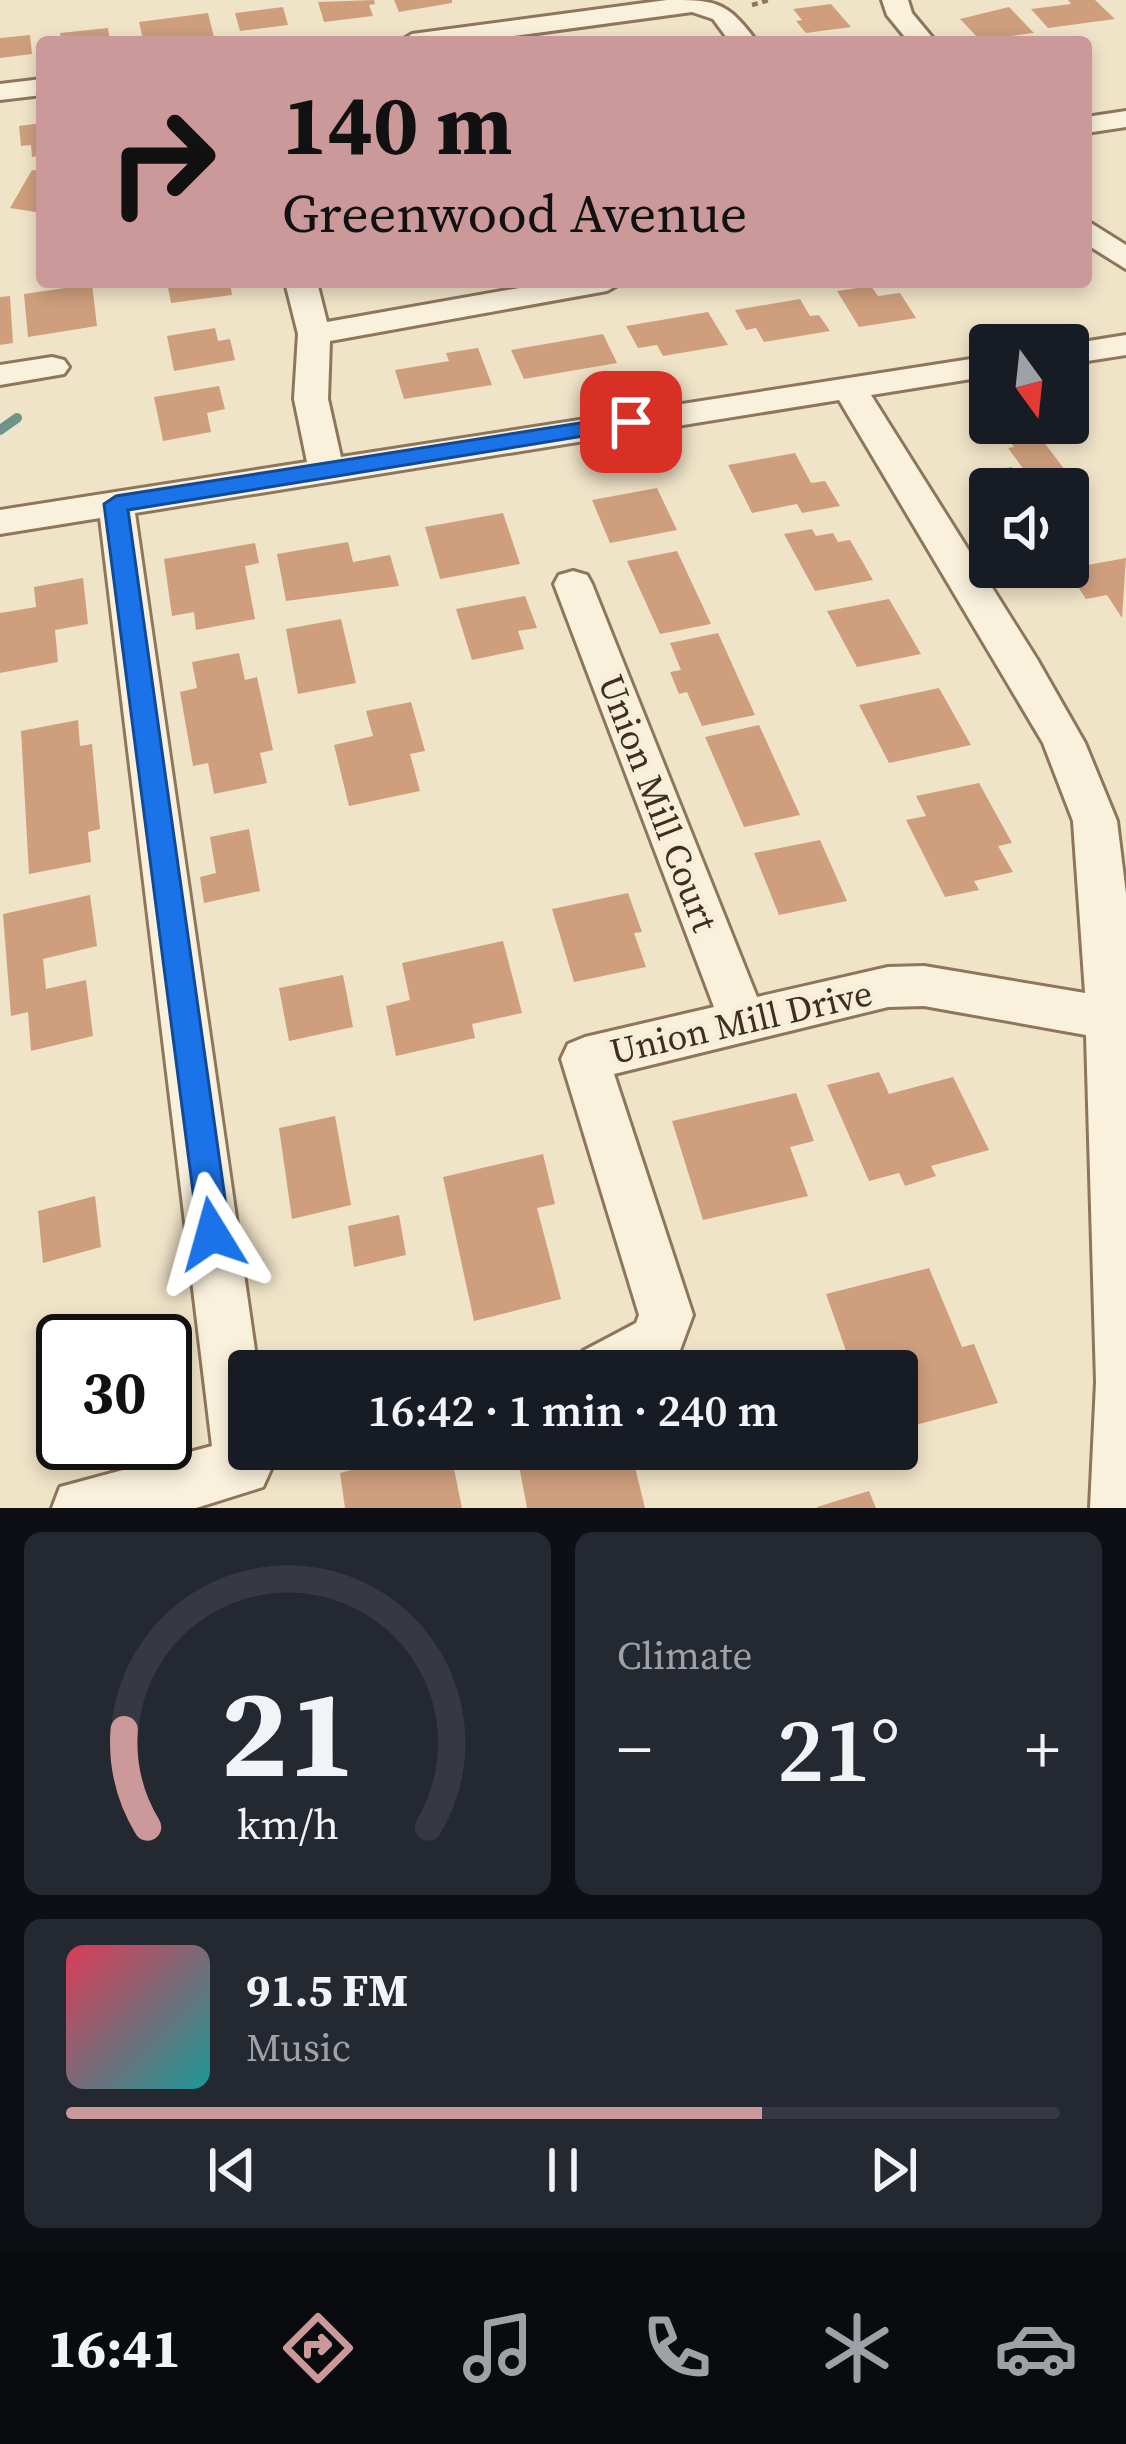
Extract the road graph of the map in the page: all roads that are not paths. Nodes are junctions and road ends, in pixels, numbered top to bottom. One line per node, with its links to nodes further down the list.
1 (895, 0): 4 (street)
2 (454, 36): 3 (street)
3 (738, 36)
4 (918, 36)
5 (36, 88): 6 (street)
6 (0, 92)
7 (1126, 119): 8 (street)
8 (1092, 124)
9 (1092, 234): 10 (street)
10 (1126, 260)
11 (303, 288): 13 (street)
12 (573, 288): 13 (street)
13 (314, 334): 20 (street)
14 (1126, 345): 15 (street)
15 (1089, 351)
16 (52, 367): 18 (street)
17 (969, 369): 19 (street)
18 (0, 374)
19 (850, 388): 20 (street); 24 (street)
20 (326, 470): 21 (street)
21 (116, 504): 22 (street); 27 (street)
22 (0, 522)
23 (573, 584): 25 (street, Union Mill Court)
24 (1109, 1018): 25 (street, Union Mill Drive); 28 (street)
25 (743, 1021): 26 (street, Union Mill Drive)
26 (642, 1350)
27 (81, 1508)
28 (1119, 1508)

